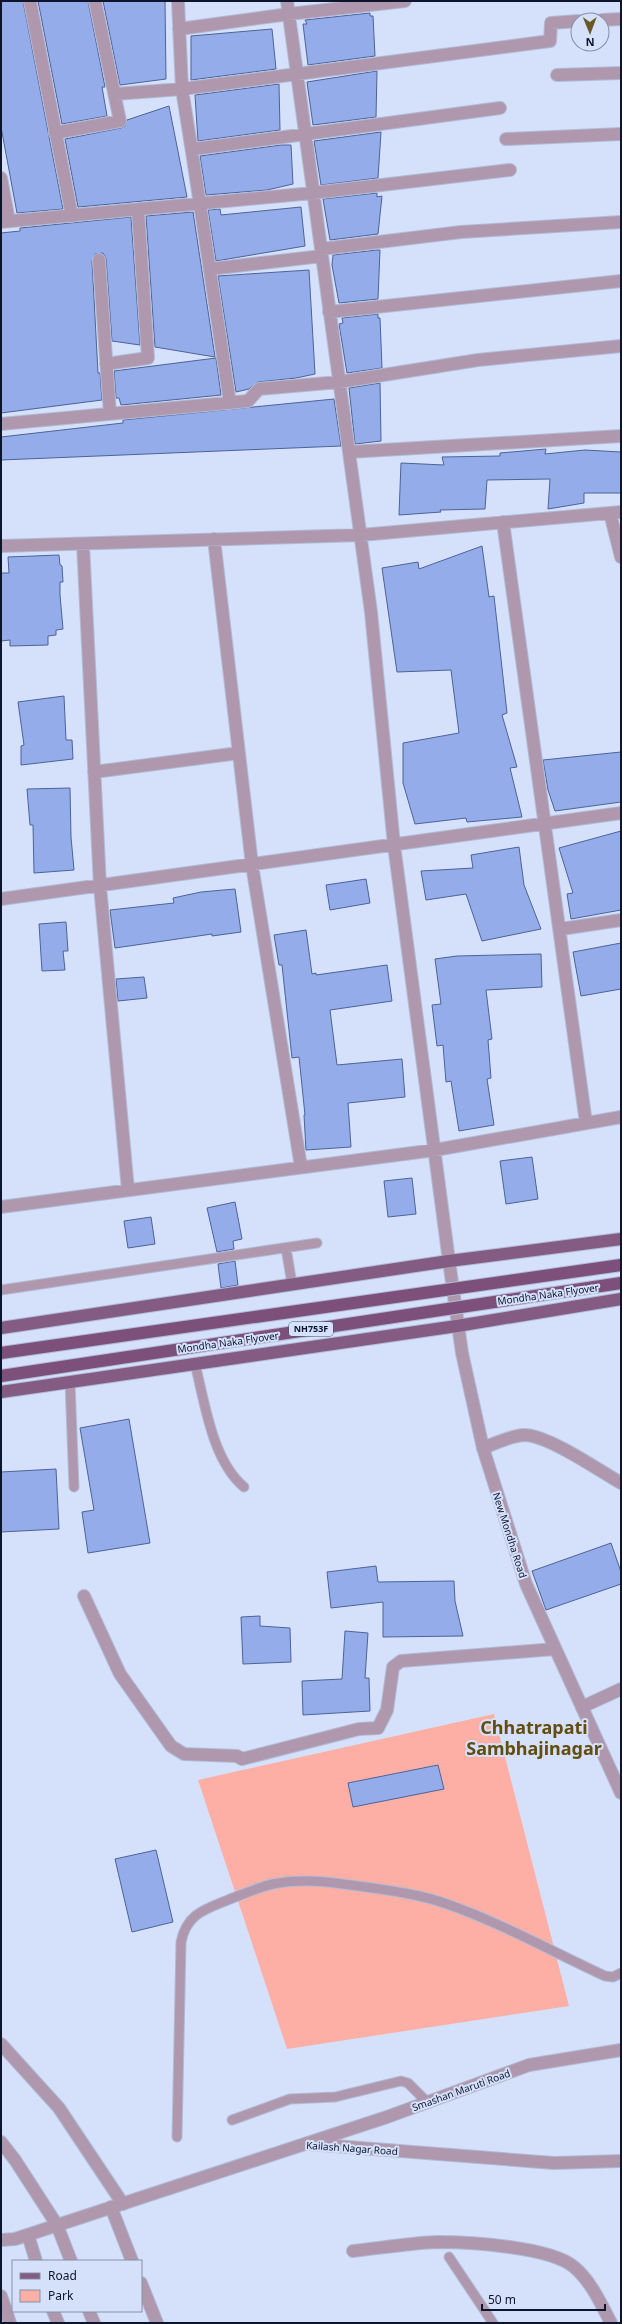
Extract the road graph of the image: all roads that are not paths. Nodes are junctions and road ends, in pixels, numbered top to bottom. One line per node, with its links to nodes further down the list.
1 (30, 1): 18 (street)
2 (95, 1): 15 (street)
3 (178, 1): 10 (street)
4 (287, 1): 6 (street, New Mondha Road)
5 (405, 1): 6 (street)
6 (289, 14): 10 (street); 11 (street, New Mondha Road)
7 (621, 19): 8 (street)
8 (610, 20)
9 (570, 22): 11 (street)
10 (179, 29): 14 (street)
11 (297, 72): 14 (street); 17 (street, New Mondha Road)
12 (621, 73): 13 (street)
13 (557, 75)
14 (182, 89): 15 (street); 21 (street)
15 (115, 94): 18 (street)
16 (500, 108): 17 (street)
17 (305, 132): 21 (street); 24 (street, New Mondha Road)
18 (56, 133): 27 (street)
19 (621, 134): 20 (street)
20 (506, 139)
21 (192, 152): 25 (street)
22 (510, 170): 24 (street)
23 (1, 178): 28 (street)
24 (313, 193): 25 (street); 30 (street, New Mondha Road)
25 (201, 204): 26 (street); 32 (street)
26 (138, 210): 27 (street); 36 (street)
27 (72, 216): 28 (street)
28 (5, 222)
29 (621, 222): 30 (street)
30 (321, 252): 32 (street); 34 (street, New Mondha Road)
31 (99, 260): 36 (street)
32 (210, 269): 38 (street)
33 (621, 281): 34 (street)
34 (329, 312): 37 (street, New Mondha Road)
35 (621, 346): 37 (street)
36 (106, 364): 39 (street)
37 (339, 382): 38 (street); 42 (street, New Mondha Road)
38 (230, 403): 39 (street)
39 (110, 414): 40 (street)
40 (1, 424)
41 (621, 436): 42 (street)
42 (349, 452): 45 (street, New Mondha Road)
43 (615, 512): 44 (street); 49 (street)
44 (503, 522): 45 (street); 53 (street)
45 (361, 535): 46 (street); 54 (street, New Mondha Road)
46 (214, 540): 47 (street); 50 (street)
47 (84, 544): 48 (street); 51 (street)
48 (1, 546)
49 (621, 557)
50 (239, 753): 51 (street); 55 (street)
51 (94, 772): 56 (street)
52 (621, 813): 53 (street)
53 (546, 824): 54 (street); 59 (street)
54 (394, 845): 55 (street); 62 (street, New Mondha Road)
55 (252, 865): 56 (street); 63 (street)
56 (100, 886): 57 (street); 64 (street)
57 (1, 899)
58 (621, 920): 59 (street)
59 (561, 929): 61 (street)
60 (621, 1117): 61 (street)
61 (586, 1123): 62 (street)
62 (435, 1150): 63 (street); 69 (street, New Mondha Road)
63 (301, 1167): 64 (street)
64 (128, 1190): 65 (street)
65 (1, 1207)
66 (621, 1239): 69 (main road)
67 (317, 1243): 68 (lane)
68 (286, 1248): 72 (lane); 73 (lane)
69 (449, 1261): 72 (main road); 75 (street, New Mondha Road)
70 (621, 1265): 77 (highway, Mondha Naka Flyover / NH753F, bridge)
71 (621, 1283): 79 (highway, Mondha Naka Flyover / NH753F, bridge)
72 (292, 1284): 76 (main road)
73 (1, 1290)
74 (621, 1299): 75 (main road)
75 (457, 1326): 78 (main road); 82 (street, New Mondha Road)
76 (1, 1328)
77 (1, 1353)
78 (195, 1364): 80 (main road); 85 (lane)
79 (1, 1376)
80 (70, 1382): 81 (main road); 84 (lane)
81 (1, 1392)
82 (483, 1448): 83 (street); 87 (street, New Mondha Road)
83 (621, 1483)
84 (74, 1487)
85 (244, 1487)
86 (84, 1596): 87 (street)
87 (555, 1649): 89 (street, New Mondha Road)
88 (621, 1689): 89 (street)
89 (582, 1707): 90 (street, New Mondha Road)
90 (621, 1794)
91 (621, 1973): 96 (lane)
92 (1, 2044): 100 (street)
93 (621, 2050): 94 (street, Smashan Maruti Road)
94 (427, 2102): 95 (lane); 98 (street, Smashan Maruti Road)
95 (232, 2120)
96 (177, 2137)
97 (1, 2142): 102 (street)
98 (304, 2144): 99 (street, Kailash Nagar Road); 100 (street, Kailash Nagar Road)
99 (621, 2161)
100 (122, 2204): 101 (street, Kailash Nagar Road)
101 (111, 2208): 102 (street, Kailash Nagar Road); 109 (street)
102 (57, 2225): 103 (street, Kailash Nagar Road); 108 (street)
103 (28, 2235): 104 (street, Kailash Nagar Road); 107 (street)
104 (1, 2240)
105 (353, 2251): 119 (street)
106 (449, 2257): 118 (lane)
107 (36, 2260)
108 (71, 2260)
109 (132, 2260)
110 (142, 2286): 117 (street)
111 (1, 2296): 114 (street)
112 (53, 2312): 115 (street)
113 (89, 2312): 116 (street)
114 (10, 2323)
115 (58, 2323)
116 (94, 2323)
117 (157, 2323)
118 (493, 2323)
119 (612, 2323)

